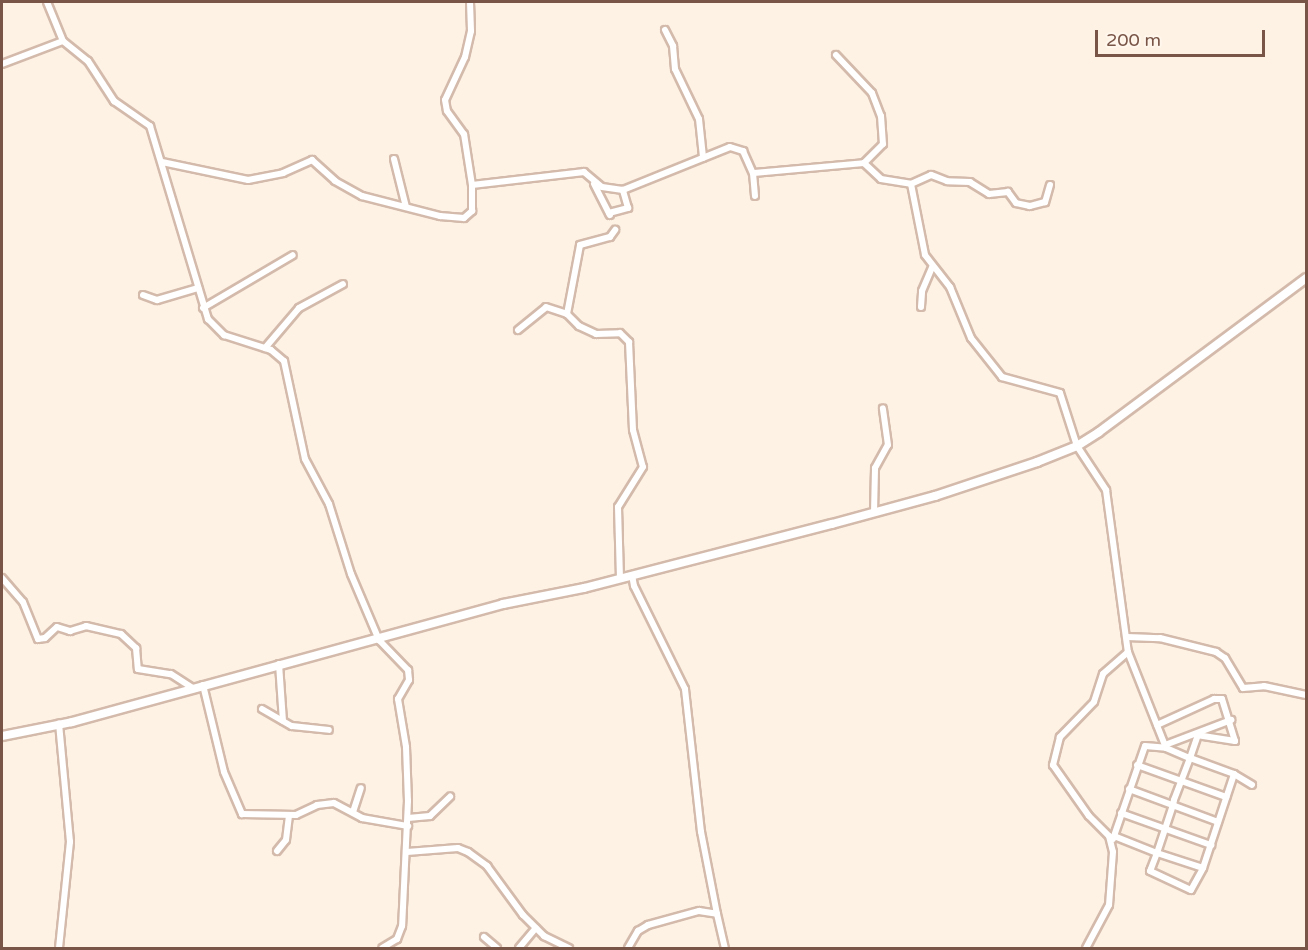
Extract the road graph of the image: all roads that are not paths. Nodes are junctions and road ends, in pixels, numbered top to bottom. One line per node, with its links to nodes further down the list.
1 (48, 2): 4 (street)
2 (471, 2): 14 (street)
3 (665, 30): 7 (street)
4 (63, 41): 6 (street); 9 (street)
5 (836, 55): 10 (street)
6 (2, 64)
7 (703, 158): 11 (street); 16 (street)
8 (394, 159): 18 (street)
9 (162, 162): 18 (street); 24 (street)
10 (864, 163): 11 (street); 13 (street)
11 (759, 173): 17 (street)
12 (594, 183): 14 (street); 16 (street); 16 (street)
13 (910, 184): 15 (street); 21 (street)
14 (472, 185): 18 (street)
15 (1050, 185)
16 (623, 190)
17 (755, 196)
18 (406, 207)
19 (615, 230): 28 (street)
20 (293, 255): 26 (street)
21 (932, 267): 27 (street); 32 (street)
22 (1306, 278): 32 (street)
23 (344, 284): 30 (street)
24 (198, 288): 25 (street); 26 (street)
25 (143, 295)
26 (202, 308): 30 (street)
27 (921, 308)
28 (567, 314): 29 (street); 35 (street)
29 (518, 330)
30 (265, 348): 38 (street)
31 (883, 408): 33 (street)
32 (1077, 447): 33 (street); 37 (street)
33 (874, 513): 34 (street)
34 (632, 575): 35 (street); 76 (street)
35 (620, 577): 38 (street)
36 (2, 578): 42 (street)
37 (1127, 638): 39 (street); 43 (street)
38 (379, 640): 40 (street); 66 (street)
39 (1128, 652): 48 (street); 70 (street)
40 (279, 664): 41 (street); 46 (street)
41 (203, 685): 42 (street); 65 (street)
42 (191, 687): 47 (street)
43 (1306, 695)
44 (262, 709): 46 (street)
45 (1231, 720): 48 (street); 50 (street); 50 (street)
46 (283, 721): 49 (street)
47 (59, 724): 51 (street); 79 (street)
48 (1157, 725): 52 (street)
49 (329, 730)
50 (1198, 735): 52 (street); 53 (street)
51 (2, 736)
52 (1165, 746): 53 (street); 54 (street)
53 (1190, 758): 55 (street); 56 (street)
54 (1137, 765): 56 (street); 59 (street)
55 (1234, 774): 57 (street); 61 (street)
56 (1181, 782): 61 (street); 62 (street)
57 (1252, 785)
58 (361, 788): 63 (street)
59 (1129, 789): 62 (street); 64 (street)
60 (450, 797): 66 (street)
61 (1226, 797): 67 (street)
62 (1173, 806): 67 (street); 69 (street)
63 (353, 812): 65 (street); 68 (street)
64 (1121, 813): 69 (street); 70 (street)
65 (289, 816): 72 (street)
66 (408, 818): 68 (street)
67 (1218, 822): 71 (street)
68 (408, 826): 73 (street)
69 (1165, 829): 71 (street); 74 (street)
70 (1113, 839): 74 (street); 86 (street)
71 (1211, 845): 75 (street)
72 (277, 851)
73 (407, 852): 77 (street); 80 (street)
74 (1157, 853): 75 (street); 75 (street)
75 (1203, 868)
76 (717, 914): 84 (street); 85 (street)
77 (536, 928): 82 (street); 83 (street)
78 (484, 937): 81 (street)
79 (59, 948)
80 (382, 948)
81 (497, 948)
82 (519, 948)
83 (569, 948)
84 (628, 948)
85 (725, 948)
86 (1086, 948)

